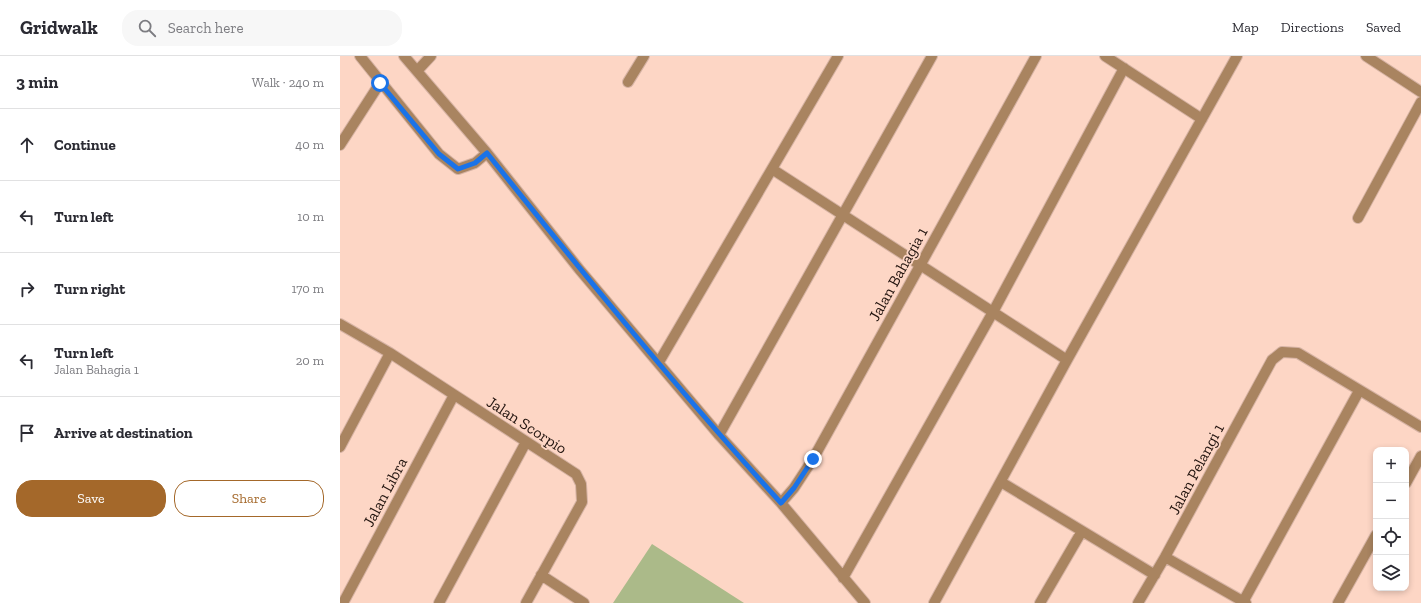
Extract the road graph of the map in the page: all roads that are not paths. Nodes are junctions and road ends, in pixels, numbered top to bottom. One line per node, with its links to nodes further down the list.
1 (360, 56): 14 (street)
2 (404, 56): 12 (street)
3 (431, 56): 12 (street)
4 (644, 56): 13 (street)
5 (838, 56): 20 (street)
6 (932, 56): 21 (street)
7 (1036, 56): 23 (street, Jalan Bahagia 1)
8 (1105, 56): 11 (street)
9 (1237, 56): 17 (street)
10 (1366, 56): 15 (street)
11 (1124, 68): 17 (street); 24 (street)
12 (417, 71): 19 (street)
13 (628, 82)
14 (380, 83): 18 (street); 19 (street)
15 (1421, 92)
16 (1421, 102): 22 (street)
17 (1202, 119): 27 (street)
18 (340, 145)
19 (487, 153): 28 (street)
20 (772, 169): 21 (street); 28 (street)
21 (843, 215): 23 (street); 32 (street)
22 (1358, 218)
23 (921, 265): 24 (street); 38 (street, Jalan Bahagia 1)
24 (993, 312): 27 (street); 44 (street)
25 (340, 324): 26 (street, Jalan Scorpio)
26 (390, 354): 30 (street, Jalan Scorpio); 34 (street)
27 (1067, 360): 37 (street)
28 (659, 362): 32 (street)
29 (1359, 391): 31 (street); 41 (street, Jalan Pelangi 1); 45 (street)
30 (454, 395): 33 (street, Jalan Scorpio); 46 (street, Jalan Libra)
31 (1421, 427)
32 (719, 435): 38 (street)
33 (526, 442): 42 (street, Jalan Scorpio); 47 (street)
34 (340, 447)
35 (1421, 456): 36 (street)
36 (1409, 478)
37 (1001, 482): 39 (street); 51 (street)
38 (781, 503): 44 (street)
39 (1082, 530): 43 (street); 52 (street)
40 (1373, 540): 54 (street)
41 (1165, 557): 43 (street, Jalan Pelangi 1); 45 (street)
42 (541, 575): 48 (street, Jalan Scorpio); 49 (street)
43 (1155, 575): 53 (street, Jalan Pelangi 1)
44 (843, 578): 50 (street)
45 (1244, 602)
46 (343, 603)
47 (439, 603)
48 (526, 603)
49 (584, 603)
50 (865, 603)
51 (934, 603)
52 (1040, 603)
53 (1138, 603)
54 (1338, 603)

